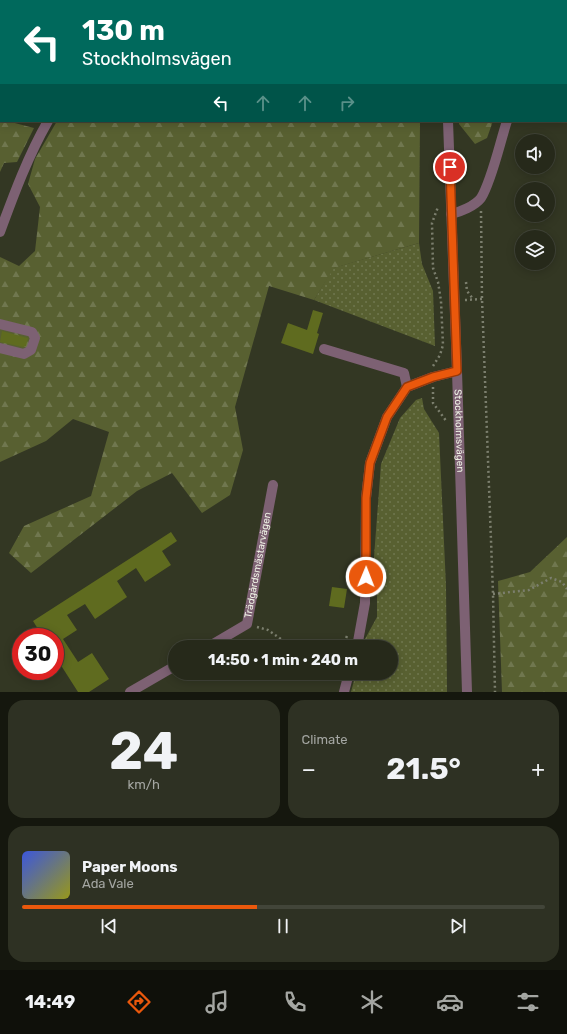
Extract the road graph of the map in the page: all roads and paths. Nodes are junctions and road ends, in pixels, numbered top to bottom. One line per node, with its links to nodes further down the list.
1 (47, 122): 7 (street)
2 (448, 122): 6 (street, Stockholmsvägen)
3 (507, 122): 4 (street)
4 (480, 199): 6 (street); 18 (path)
5 (438, 201): 14 (path)
6 (451, 214): 13 (street, Stockholmsvägen)
7 (0, 232)
8 (466, 276): 9 (path)
9 (473, 300)
10 (0, 324): 11 (street)
11 (0, 348)
12 (324, 349): 15 (street)
13 (457, 371): 14 (street); 27 (street, Stockholmsvägen)
14 (433, 377): 15 (street)
15 (407, 387): 22 (street)
16 (273, 485): 19 (street, Trädgårdsmästarvägen)
17 (567, 589): 18 (path)
18 (493, 594): 28 (path)
19 (247, 624): 20 (street, Trädgårdsmästarvägen); 21 (path)
20 (220, 640)
21 (282, 640)
22 (358, 640)
23 (168, 670): 25 (street)
24 (348, 680): 26 (street)
25 (130, 692)
26 (344, 692)
27 (467, 692)
28 (495, 692)

